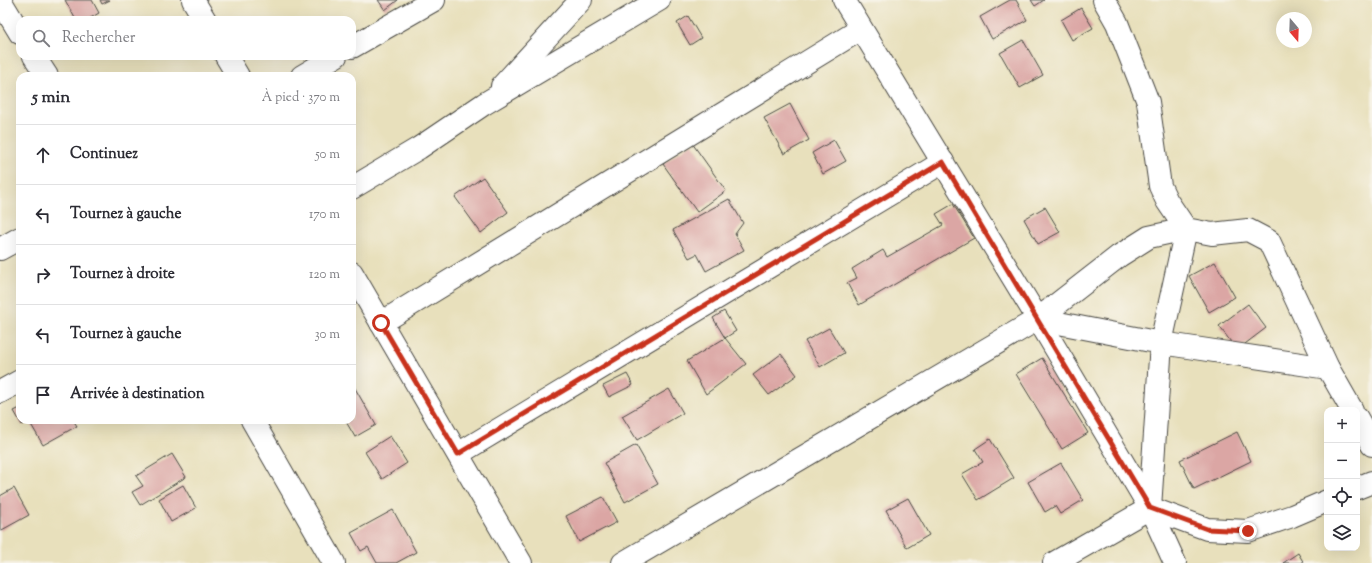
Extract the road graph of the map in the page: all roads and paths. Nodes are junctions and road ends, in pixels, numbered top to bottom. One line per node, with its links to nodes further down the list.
1 (193, 0): 8 (street)
2 (434, 0): 11 (street)
3 (581, 0): 18 (street)
4 (659, 0): 18 (street)
5 (844, 0): 10 (street)
6 (1104, 0): 21 (street)
7 (2, 9): 9 (street)
8 (203, 16)
9 (16, 28)
10 (861, 29): 19 (street); 26 (street)
11 (356, 45)
12 (37, 60): 15 (street)
13 (228, 60): 16 (street)
14 (329, 60): 17 (street)
15 (44, 72)
16 (236, 72)
17 (309, 72)
18 (484, 104): 20 (street)
19 (943, 162): 25 (street); 35 (street)
20 (356, 186)
21 (1186, 229): 25 (street); 27 (street); 28 (street)
22 (16, 240): 23 (street)
23 (0, 249)
24 (356, 280): 26 (street)
25 (1038, 319): 27 (street); 39 (street); 42 (street)
26 (381, 323): 35 (street)
27 (1161, 343): 28 (street); 39 (street)
28 (1328, 368): 31 (street)
29 (16, 383): 30 (street)
30 (0, 392)
31 (1350, 407)
32 (1360, 423): 34 (street)
33 (254, 424): 40 (street)
34 (1372, 445)
35 (458, 454): 41 (street)
36 (1372, 482): 37 (street)
37 (1360, 487)
38 (1324, 502): 39 (street)
39 (1150, 508): 43 (street); 44 (street)
40 (334, 563)
41 (521, 563)
42 (623, 563)
43 (1054, 563)
44 (1175, 563)

